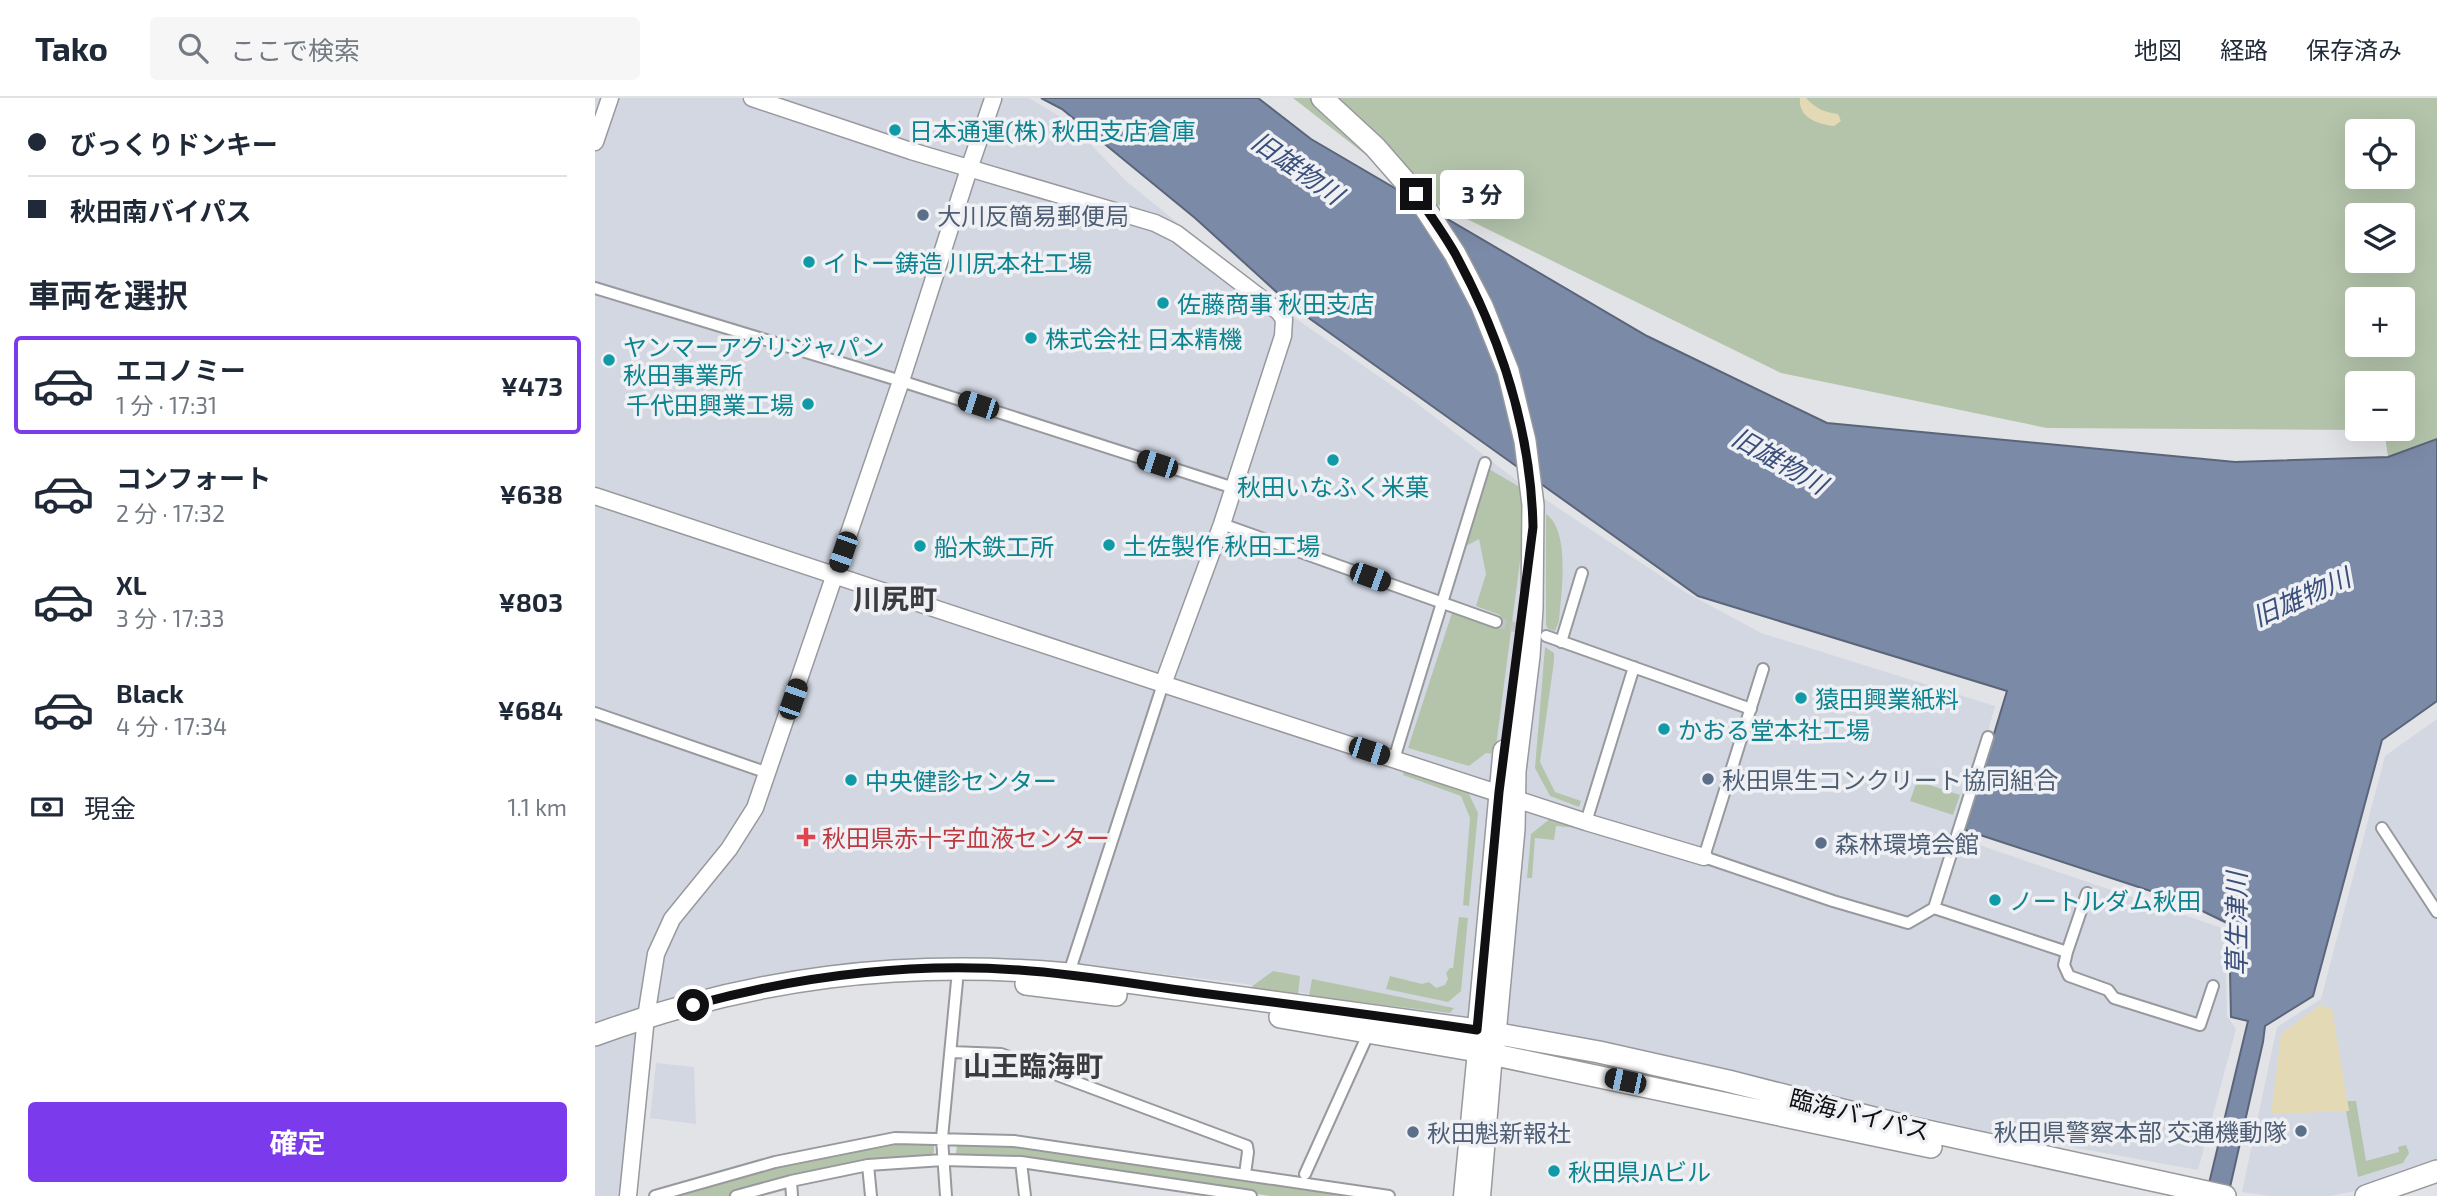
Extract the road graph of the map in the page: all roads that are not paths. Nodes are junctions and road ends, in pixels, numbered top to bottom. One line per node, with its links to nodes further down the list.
1 (610, 98): 5 (street)
2 (752, 98): 6 (street)
3 (1322, 98): 27 (highway)
4 (993, 99): 6 (street)
5 (595, 142)
6 (969, 169): 8 (street); 10 (street)
7 (595, 288): 8 (street)
8 (901, 380): 10 (street); 14 (street)
9 (1485, 463): 15 (street)
10 (1234, 488): 12 (street)
11 (595, 496): 14 (street)
12 (1222, 524): 15 (street); 21 (street)
13 (1582, 573): 18 (street)
14 (835, 576): 21 (street); 26 (street)
15 (1444, 603): 16 (street); 25 (street)
16 (1496, 622)
17 (1546, 636): 18 (street)
18 (1561, 642): 19 (street)
19 (1634, 667): 22 (street); 28 (street)
20 (1763, 669): 22 (street)
21 (1163, 684): 25 (street); 36 (street)
22 (1751, 709): 30 (street)
23 (595, 713): 26 (street)
24 (1987, 737): 32 (street)
25 (1394, 759): 27 (street)
26 (768, 773): 38 (street)
27 (1507, 795): 28 (street); 41 (highway)
28 (1586, 822): 30 (street)
29 (2382, 828): 33 (street)
30 (1704, 857): 32 (street)
31 (2087, 893): 34 (street)
32 (1934, 908): 34 (street)
33 (2437, 912)
34 (2067, 952): 37 (street)
35 (957, 981): 36 (highway); 38 (highway); 43 (street)
36 (1067, 982): 38 (highway); 39 (highway); 41 (highway)
37 (2213, 986)
38 (645, 1025): 40 (highway); 42 (highway); 53 (street)
39 (1370, 1030): 41 (highway); 50 (street)
40 (595, 1035)
41 (1486, 1042): 62 (main road); 63 (main road); 64 (highway, 臨海バイパス); 65 (highway, 臨海バイパス)
42 (595, 1050)
43 (951, 1052): 44 (street); 49 (street)
44 (941, 1139): 45 (street); 49 (street); 54 (street)
45 (943, 1160): 46 (street); 47 (street); 58 (street)
46 (1021, 1162): 59 (street); 60 (street)
47 (868, 1165): 51 (street); 57 (street)
48 (2437, 1171): 66 (highway)
49 (1245, 1174): 61 (street)
50 (1305, 1174)
51 (791, 1181): 55 (street); 56 (street)
52 (2437, 1185): 67 (highway)
53 (628, 1196)
54 (655, 1196)
55 (736, 1196)
56 (792, 1196)
57 (871, 1196)
58 (946, 1196)
59 (1025, 1196)
60 (1251, 1196)
61 (1389, 1196)
62 (1463, 1196)
63 (1481, 1196)
64 (2159, 1196)
65 (2224, 1196)
66 (2366, 1196)
67 (2408, 1196)

